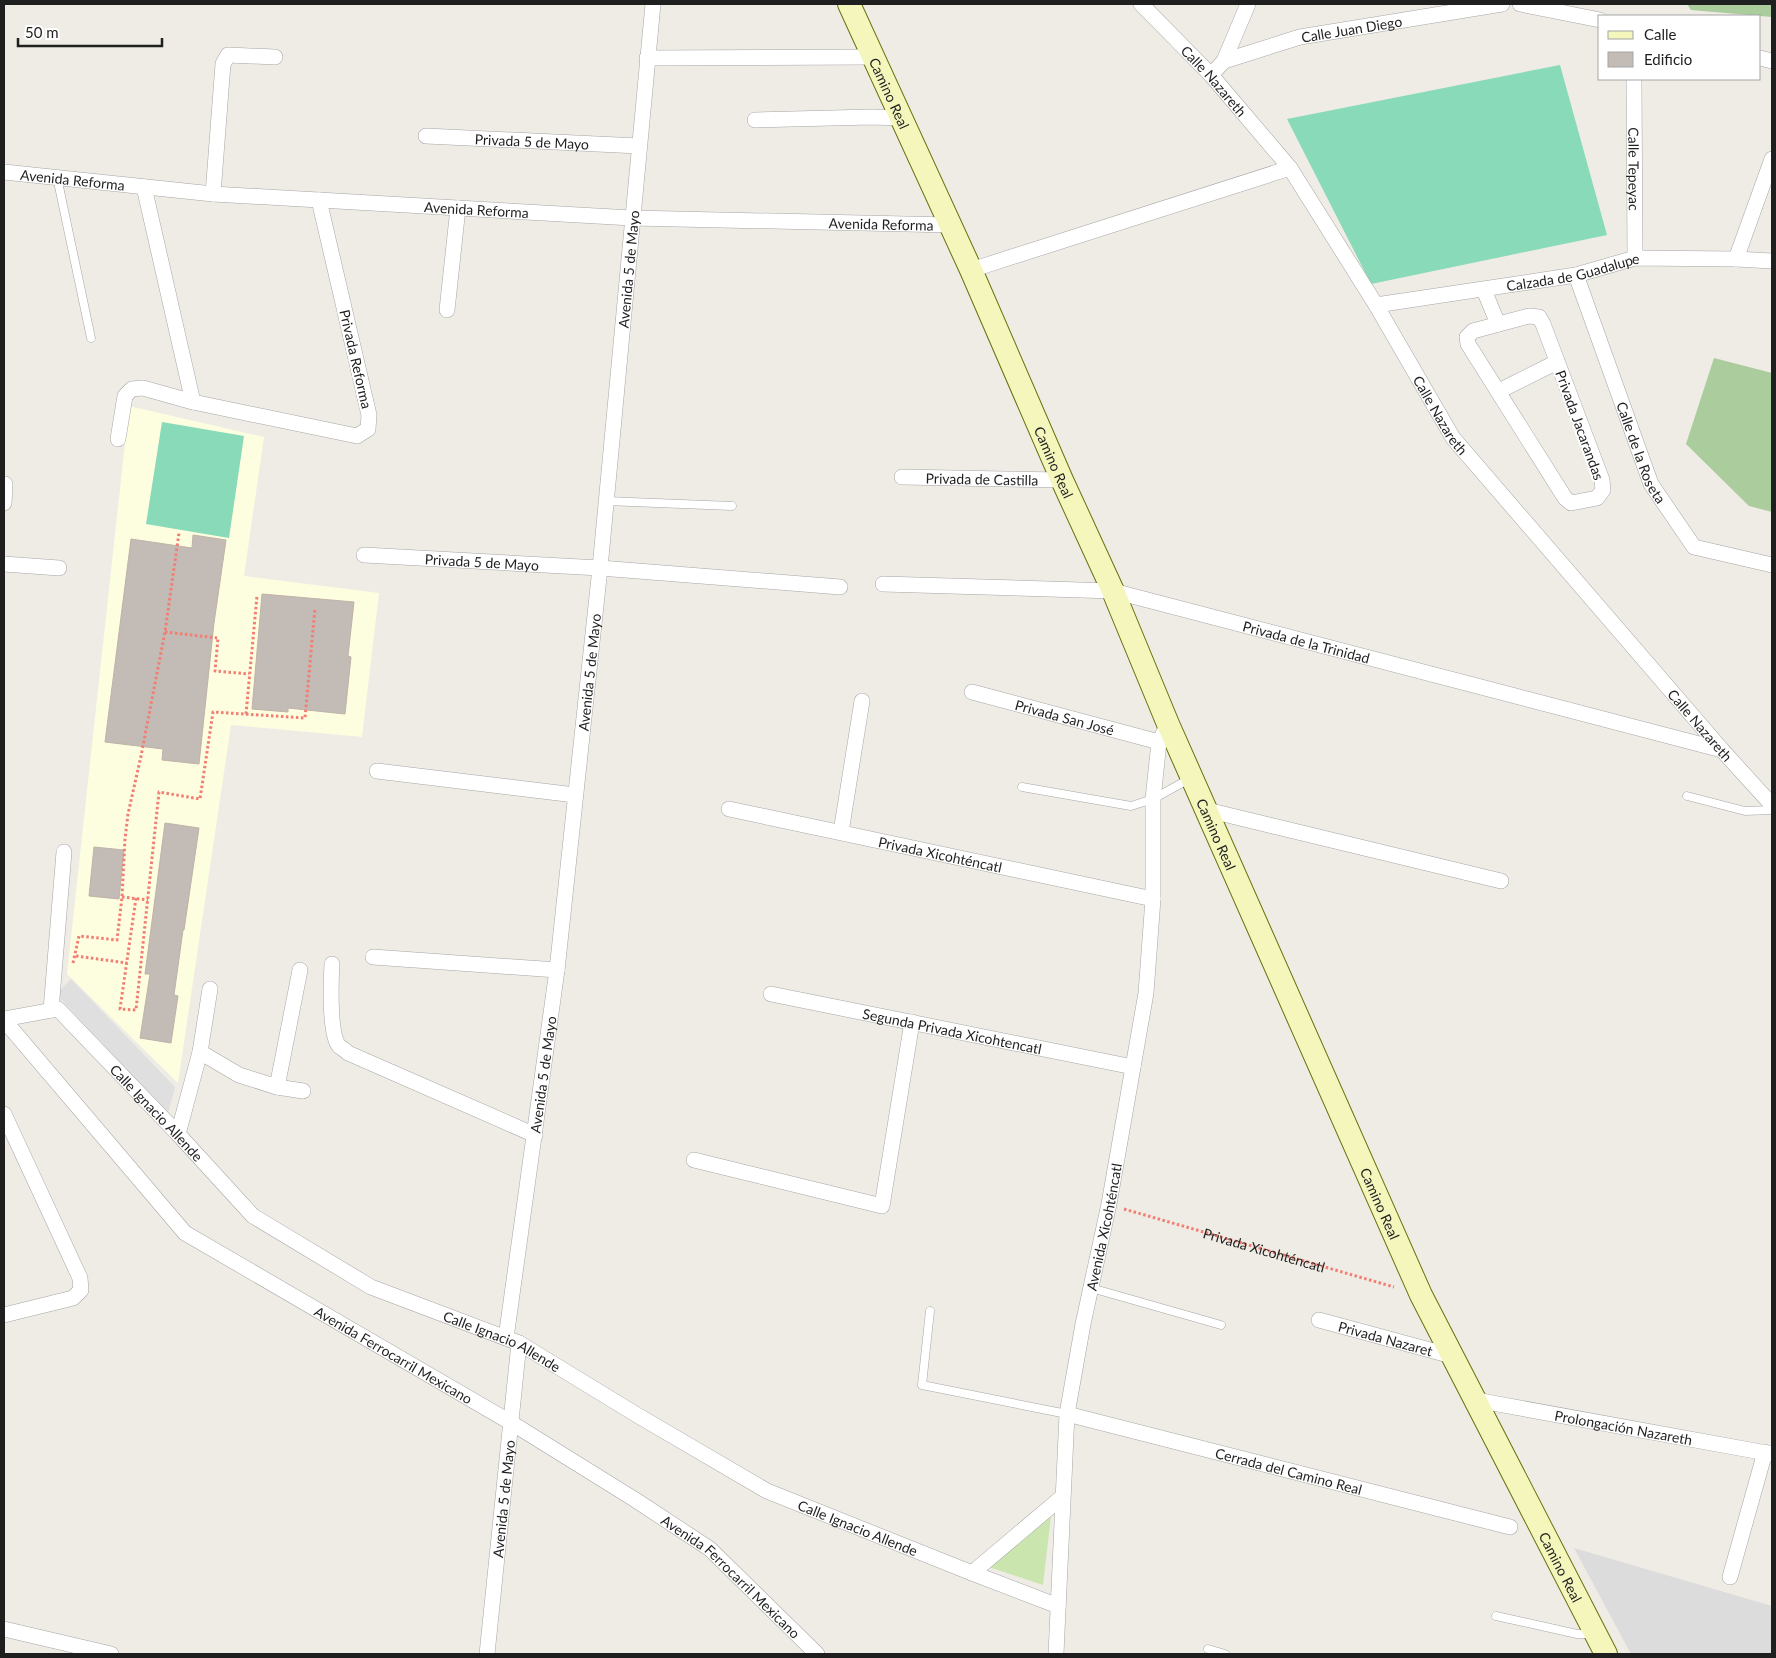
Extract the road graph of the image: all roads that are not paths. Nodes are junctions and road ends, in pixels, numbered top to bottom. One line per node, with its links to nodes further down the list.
1 (653, 4): 10 (street, Avenida 5 de Mayo)
2 (849, 4): 8 (main road, Camino Real)
3 (1141, 4): 12 (street, Calle Nazareth)
4 (1248, 4): 11 (street)
5 (1502, 4): 11 (street, Calle Juan Diego)
6 (1520, 4): 7 (street)
7 (1598, 20)
8 (873, 56): 10 (street); 14 (main road, Camino Real)
9 (275, 57): 23 (street)
10 (648, 58): 17 (street, Avenida 5 de Mayo)
11 (1224, 61): 12 (street, Calle Juan Diego)
12 (1211, 75): 19 (street, Calle Nazareth)
13 (1634, 80): 28 (street, Calle Tepeyac)
14 (901, 118): 15 (street); 27 (main road, Camino Real)
15 (755, 120)
16 (426, 136): 17 (street, Privada 5 de Mayo)
17 (639, 146): 26 (street, Avenida 5 de Mayo)
18 (1772, 159): 29 (street)
19 (1290, 168): 31 (street); 34 (street, Calle Nazareth)
20 (4, 172): 21 (street, Avenida Reforma)
21 (57, 177): 22 (street, Avenida Reforma); 37 (lane)
22 (144, 187): 23 (street, Avenida Reforma); 40 (street)
23 (213, 194): 24 (street, Avenida Reforma)
24 (319, 200): 25 (street, Avenida Reforma); 40 (street, Privada Reforma)
25 (458, 208): 26 (street, Avenida Reforma); 35 (street)
26 (632, 218): 27 (street, Avenida Reforma); 45 (street, Avenida 5 de Mayo)
27 (951, 225): 31 (main road, Camino Real)
28 (1635, 258): 29 (street, Calzada de Guadalupe); 32 (street, Calzada de Guadalupe)
29 (1736, 259): 30 (street, Calzada de Guadalupe)
30 (1772, 261)
31 (971, 270): 43 (main road, Camino Real)
32 (1576, 275): 33 (street, Calzada de Guadalupe); 50 (street, Calle de la Roseta)
33 (1484, 290): 34 (street, Calzada de Guadalupe); 36 (street)
34 (1376, 305): 59 (street, Calle Nazareth)
35 (447, 310)
36 (1498, 324): 38 (street, Privada Jacarandas); 39 (street, Privada Jacarandas)
37 (91, 338)
38 (1557, 362): 39 (street); 39 (street, Privada Jacarandas)
39 (1499, 391)
40 (193, 402): 41 (street, Privada Reforma)
41 (118, 439)
42 (902, 478): 43 (street, Privada de Castilla)
43 (1062, 480): 55 (main road, Camino Real)
44 (5, 484): 46 (street)
45 (606, 501): 47 (lane); 52 (street, Avenida 5 de Mayo)
46 (4, 503)
47 (732, 506)
48 (364, 555): 52 (street, Privada 5 de Mayo)
49 (4, 564): 51 (street)
50 (1772, 565)
51 (59, 568)
52 (600, 568): 54 (street, Privada 5 de Mayo); 63 (street, Avenida 5 de Mayo)
53 (883, 584): 55 (street, Privada de la Trinidad)
54 (840, 587)
55 (1113, 591): 58 (main road, Camino Real); 59 (street, Privada de la Trinidad)
56 (972, 692): 58 (street, Privada San José)
57 (862, 701): 70 (street)
58 (1164, 733): 61 (main road, Camino Real); 65 (street, Avenida Xicohténcatl)
59 (1722, 750): 66 (street, Calle Nazareth)
60 (377, 771): 63 (street)
61 (1192, 777): 65 (lane); 68 (main road, Camino Real)
62 (1022, 787): 65 (lane)
63 (575, 795): 77 (street, Avenida 5 de Mayo)
64 (1687, 796): 69 (lane)
65 (1153, 799): 73 (street, Avenida Xicohténcatl)
66 (1772, 806)
67 (729, 809): 70 (street, Privada Xicohténcatl)
68 (1207, 810): 72 (street); 97 (main road, Camino Real)
69 (1772, 810)
70 (841, 832): 73 (street, Privada Xicohténcatl)
71 (64, 852): 80 (street)
72 (1501, 881)
73 (1153, 898): 84 (street, Avenida Xicohténcatl)
74 (373, 957): 77 (street)
75 (332, 964): 89 (street)
76 (300, 970): 85 (street)
77 (557, 970): 89 (street, Avenida 5 de Mayo)
78 (210, 989): 83 (street)
79 (771, 994): 82 (street, Segunda Privada Xicohtencatl)
80 (51, 1010): 81 (street); 88 (street, Calle Ignacio Allende)
81 (4, 1019): 100 (street, Avenida Ferrocarril Mexicano)
82 (912, 1022): 84 (street, Segunda Privada Xicohtencatl); 90 (street)
83 (200, 1052): 85 (street); 88 (street)
84 (1133, 1067): 91 (street, Avenida Xicohténcatl)
85 (277, 1087): 86 (street)
86 (303, 1091)
87 (4, 1114): 93 (street)
88 (178, 1134): 96 (street, Calle Ignacio Allende)
89 (535, 1135): 96 (street, Avenida 5 de Mayo)
90 (694, 1160)
91 (1091, 1288): 95 (lane); 99 (street, Avenida Xicohténcatl)
92 (930, 1311): 99 (lane)
93 (4, 1315)
94 (1319, 1320): 97 (street, Privada Nazaret)
95 (1221, 1325)
96 (513, 1340): 100 (street, Avenida 5 de Mayo); 104 (street, Calle Ignacio Allende)
97 (1452, 1356): 98 (main road, Camino Real)
98 (1476, 1400): 101 (street, Prolongación Nazareth); 109 (main road, Camino Real)
99 (1067, 1414): 102 (street, Avenida Xicohténcatl); 103 (street, Cerrada del Camino Real)
100 (510, 1422): 112 (street, Avenida 5 de Mayo); 113 (street, Avenida Ferrocarril Mexicano)
101 (1769, 1453): 105 (street)
102 (1062, 1497): 104 (street); 106 (street, Avenida Xicohténcatl)
103 (1510, 1527)
104 (972, 1574): 106 (street, Calle Ignacio Allende)
105 (1730, 1577)
106 (1058, 1606): 114 (street, Avenida Xicohténcatl)
107 (1496, 1616): 109 (lane)
108 (4, 1629): 111 (street)
109 (1595, 1634): 116 (main road, Camino Real)
110 (1208, 1650): 115 (lane)
111 (111, 1654)
112 (487, 1654)
113 (817, 1654)
114 (1056, 1654)
115 (1225, 1654)
116 (1606, 1654)

